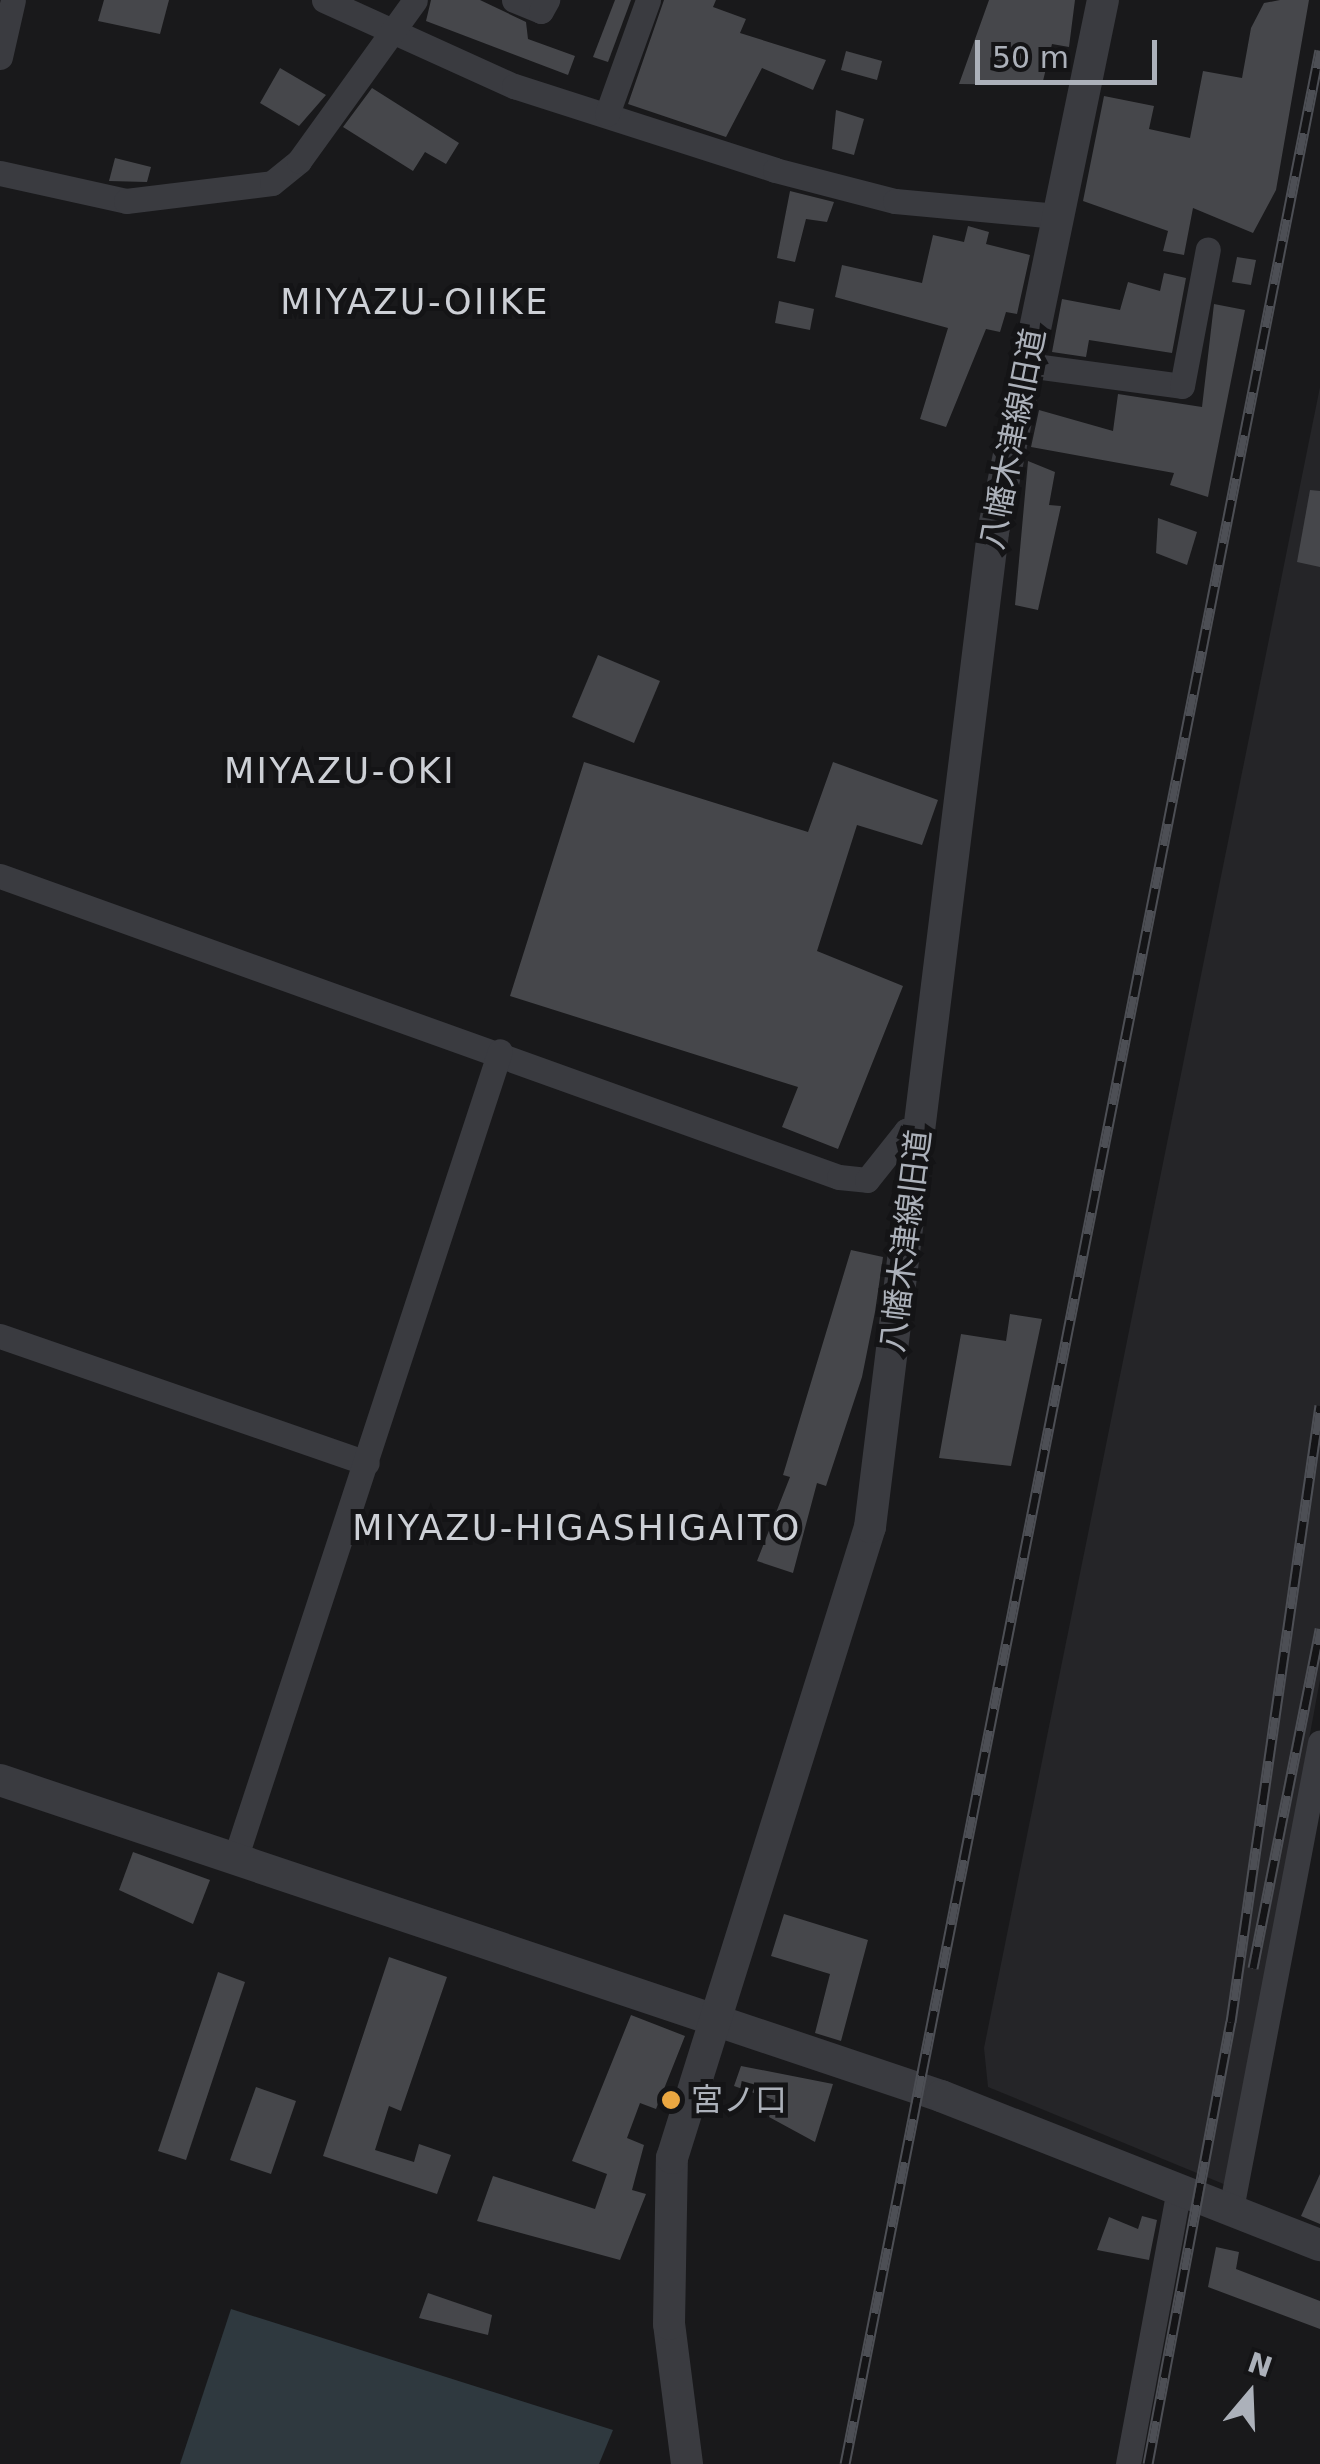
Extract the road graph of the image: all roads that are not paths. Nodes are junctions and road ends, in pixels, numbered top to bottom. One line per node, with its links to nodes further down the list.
1 (13, 0): 9 (street)
2 (324, 0): 8 (street)
3 (415, 0): 8 (street)
4 (514, 0): 5 (street)
5 (547, 0)
6 (648, 0): 10 (street)
7 (1103, 0): 12 (street, 八幡木津線旧道)
8 (391, 36): 10 (street); 11 (street)
9 (0, 57)
10 (608, 114): 12 (street)
11 (0, 173)
12 (1057, 216): 14 (street, 八幡木津線旧道)
13 (1208, 249): 14 (street)
14 (1027, 365): 17 (street, 八幡木津線旧道)
15 (0, 876): 16 (street)
16 (500, 1051): 17 (street); 19 (street)
17 (921, 1128): 23 (street, 八幡木津線旧道)
18 (0, 1336): 19 (street)
19 (366, 1463): 22 (street)
20 (1320, 1742): 25 (street)
21 (0, 1780): 22 (street)
22 (235, 1859): 23 (street)
23 (711, 2016): 24 (street); 27 (street, 八幡木津線旧道)
24 (1179, 2190): 25 (street); 28 (street)
25 (1231, 2209): 26 (street)
26 (1320, 2245)
27 (687, 2464)
28 (1128, 2464)

